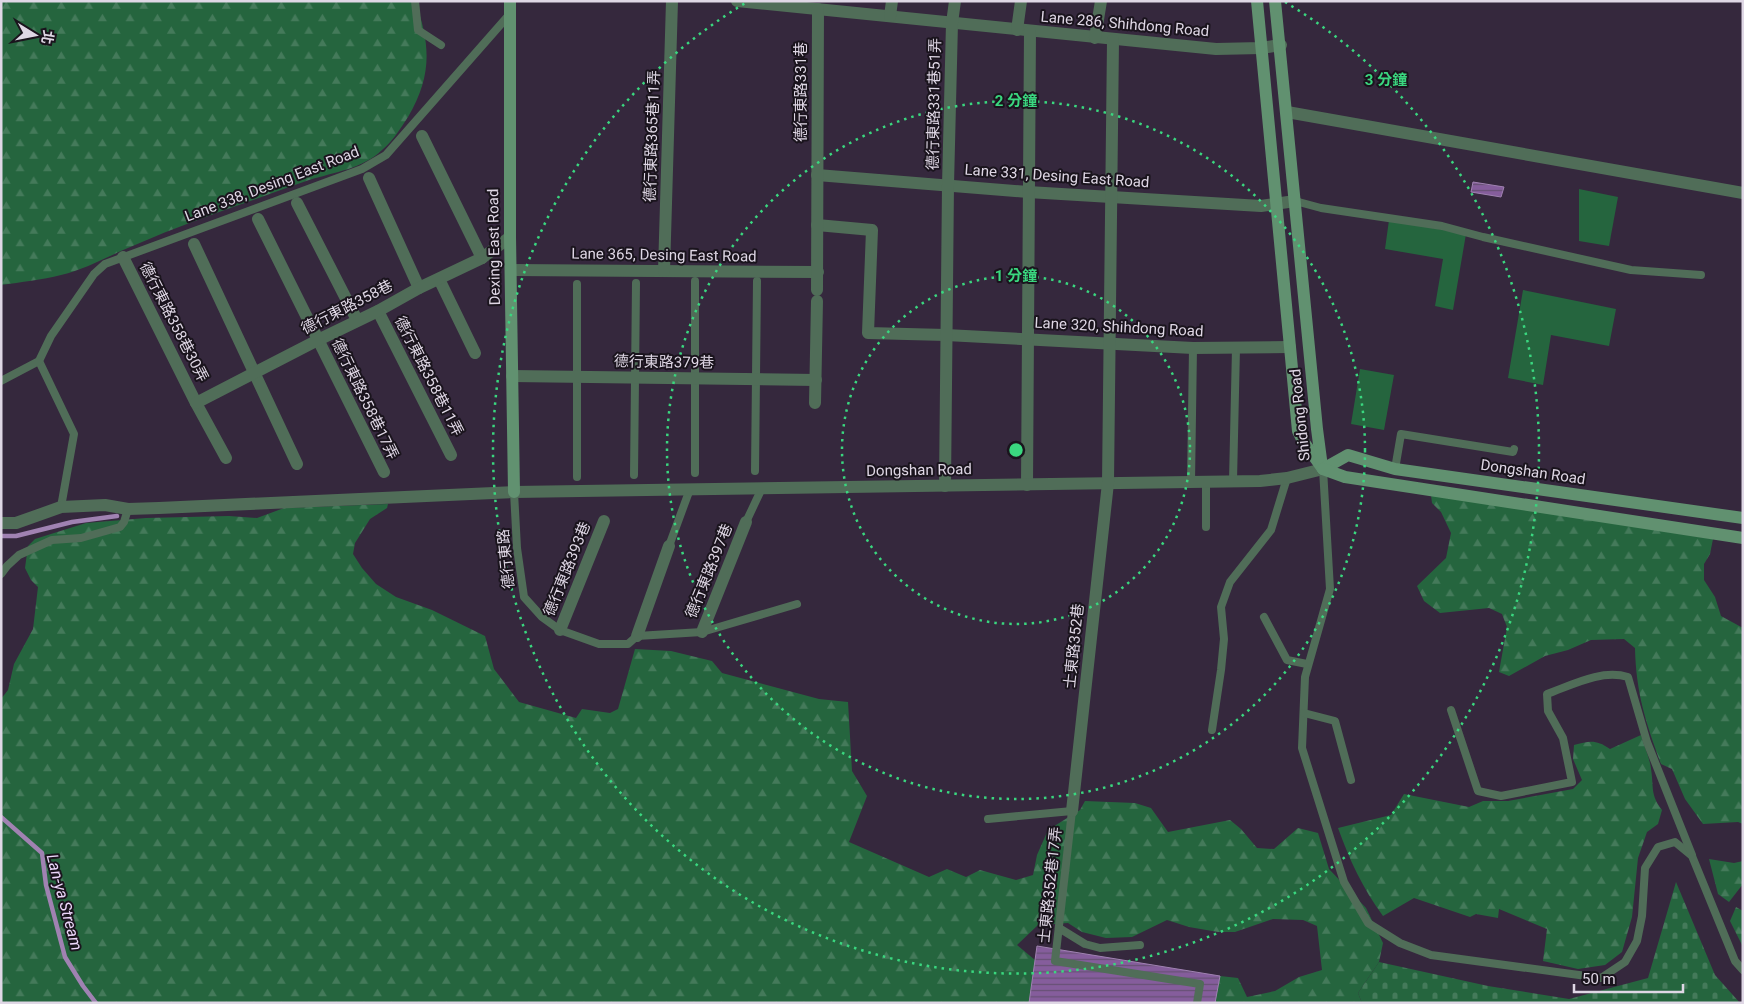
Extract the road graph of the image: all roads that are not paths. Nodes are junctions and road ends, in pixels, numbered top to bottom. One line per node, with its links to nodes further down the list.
1 (414, 1): 20 (lane)
2 (510, 1): 13 (street, Dexing East Road)
3 (672, 1): 41 (street, 德行東路365巷11弄)
4 (737, 1): 11 (street)
5 (892, 1): 14 (street)
6 (955, 1): 15 (street, 德行東路331巷51弄)
7 (1021, 1): 16 (street)
8 (1100, 1): 18 (street)
9 (1257, 1): 22 (street, Shidong Road)
10 (1275, 1): 21 (street, Shidong Road)
11 (755, 2): 12 (street)
12 (818, 9): 14 (street, Lane 286, Shihdong Road); 25 (street, 德行東路331巷)
13 (509, 15): 36 (street, Dexing East Road); 38 (lane, Lane 338, Desing East Road)
14 (890, 16): 15 (street, Lane 286, Shihdong Road)
15 (952, 23): 16 (street, Lane 286, Shihdong Road); 27 (street, 德行東路331巷51弄)
16 (1017, 30): 17 (street, Lane 286, Shihdong Road)
17 (1030, 32): 18 (street, Lane 286, Shihdong Road); 28 (street)
18 (1095, 38): 19 (street, Lane 286, Shihdong Road)
19 (1113, 40): 22 (street, Lane 286, Shihdong Road); 30 (street, 士東路352巷)
20 (441, 45)
21 (1281, 45): 22 (street, Lane 286, Shihdong Road); 23 (street, Shidong Road)
22 (1262, 48): 33 (street, Shidong Road)
23 (1287, 112): 29 (street); 31 (street, Shidong Road)
24 (422, 136): 39 (street)
25 (817, 176): 27 (street, Lane 331, Desing East Road); 35 (street, 德行東路331巷)
26 (369, 178): 49 (street)
27 (948, 185): 28 (street, Lane 331, Desing East Road); 52 (street, 德行東路331巷51弄)
28 (1028, 192): 30 (street, Lane 331, Desing East Road); 53 (street)
29 (1743, 193)
30 (1110, 196): 33 (street, Lane 331, Desing East Road); 55 (street, 士東路352巷)
31 (1295, 201): 33 (street, Lane 331, Desing East Road); 43 (lane); 75 (street, Shidong Road)
32 (297, 204): 51 (street)
33 (1276, 204): 56 (street, Shidong Road)
34 (258, 219): 54 (street, 德行東路358巷17弄)
35 (817, 225): 42 (street, 德行東路331巷); 52 (street, Lane 320, Shihdong Road)
36 (510, 237): 39 (street, 德行東路358巷); 40 (street, Dexing East Road)
37 (194, 244): 61 (street)
38 (123, 257): 60 (lane, Lane 338, Desing East Road); 69 (street, 德行東路358巷30弄)
39 (482, 258): 44 (street, 德行東路358巷)
40 (511, 270): 41 (street, Lane 365, Desing East Road); 62 (street, Dexing East Road)
41 (664, 271): 42 (street, Lane 365, Desing East Road)
42 (818, 272): 67 (street, 德行東路331巷)
43 (1701, 275)
44 (439, 279): 49 (street, 德行東路358巷); 59 (street)
45 (695, 281): 65 (lane)
46 (757, 281): 66 (lane)
47 (636, 283): 64 (lane)
48 (577, 284): 63 (lane)
49 (419, 288): 50 (street, 德行東路358巷)
50 (378, 311): 51 (street, 德行東路358巷); 72 (street, 德行東路358巷11弄)
51 (357, 320): 54 (street, 德行東路358巷)
52 (946, 335): 53 (street, Lane 320, Shihdong Road); 88 (street, 德行東路331巷51弄)
53 (1028, 339): 55 (street, Lane 320, Shihdong Road); 87 (street)
54 (318, 340): 61 (street, 德行東路358巷); 78 (street, 德行東路358巷17弄)
55 (1109, 342): 57 (street, Lane 320, Shihdong Road); 86 (street, 士東路352巷)
56 (1290, 347): 58 (street, Lane 320, Shihdong Road); 75 (street, Shidong Road)
57 (1193, 348): 58 (street, Lane 320, Shihdong Road); 84 (lane)
58 (1236, 348): 83 (lane)
59 (475, 353)
60 (39, 361): 68 (lane); 92 (lane)
61 (254, 372): 69 (street, 德行東路358巷); 74 (street)
62 (512, 376): 63 (street, 德行東路379巷); 91 (street, Dexing East Road)
63 (577, 377): 64 (street, 德行東路379巷); 81 (lane)
64 (635, 378): 65 (street, 德行東路379巷); 80 (lane)
65 (695, 378): 66 (street, 德行東路379巷); 79 (lane)
66 (756, 379): 67 (street, 德行東路379巷); 77 (lane)
67 (816, 380): 70 (street)
68 (1, 381)
69 (196, 402): 73 (street, 德行東路358巷30弄)
70 (815, 403)
71 (1514, 449): 76 (lane)
72 (451, 455)
73 (226, 458)
74 (297, 464)
75 (1323, 469): 76 (street, Dongshan Road); 82 (street, Dongshan Road); 99 (street); 107 (lane)
76 (1395, 469): 94 (street, Dongshan Road)
77 (755, 471)
78 (384, 472)
79 (695, 473)
80 (634, 475)
81 (577, 478)
82 (1287, 478): 83 (street, Dongshan Road); 110 (lane)
83 (1233, 481): 85 (street, Dongshan Road)
84 (1191, 482): 85 (street, Dongshan Road); 86 (street, Dongshan Road)
85 (1206, 482): 98 (lane)
86 (1108, 483): 87 (street, Dongshan Road); 112 (street, 士東路352巷)
87 (1027, 485): 88 (street, Dongshan Road)
88 (945, 486): 89 (street, Dongshan Road)
89 (762, 488): 90 (street, Dongshan Road); 96 (lane)
90 (690, 489): 91 (street, Dongshan Road); 100 (lane)
91 (514, 492): 93 (street); 104 (lane, 德行東路)
92 (61, 508): 93 (street); 97 (street)
93 (128, 509): 101 (lane)
94 (1743, 518)
95 (604, 521): 104 (street, 德行東路393巷)
96 (746, 522): 105 (street, 德行東路397巷)
97 (1, 524)
98 (1206, 527)
99 (1743, 538)
100 (669, 546): 106 (street)
101 (1, 574)
102 (797, 604): 105 (lane, 德行東路)
103 (1264, 617): 107 (lane)
104 (560, 630): 106 (lane, 德行東路)
105 (702, 632): 106 (lane, 德行東路)
106 (638, 636)
107 (1307, 664): 109 (lane)
108 (1451, 710): 114 (lane)
109 (1304, 713): 111 (lane); 114 (lane)
110 (1212, 730)
111 (1351, 780)
112 (1072, 811): 113 (lane); 115 (lane, 士東路352巷17弄)
113 (988, 819)
114 (1692, 856): 117 (lane)
115 (1059, 928): 116 (lane); 118 (lane, 士東路352巷17弄)
116 (1140, 945)
117 (1743, 970)
118 (1197, 1003)

